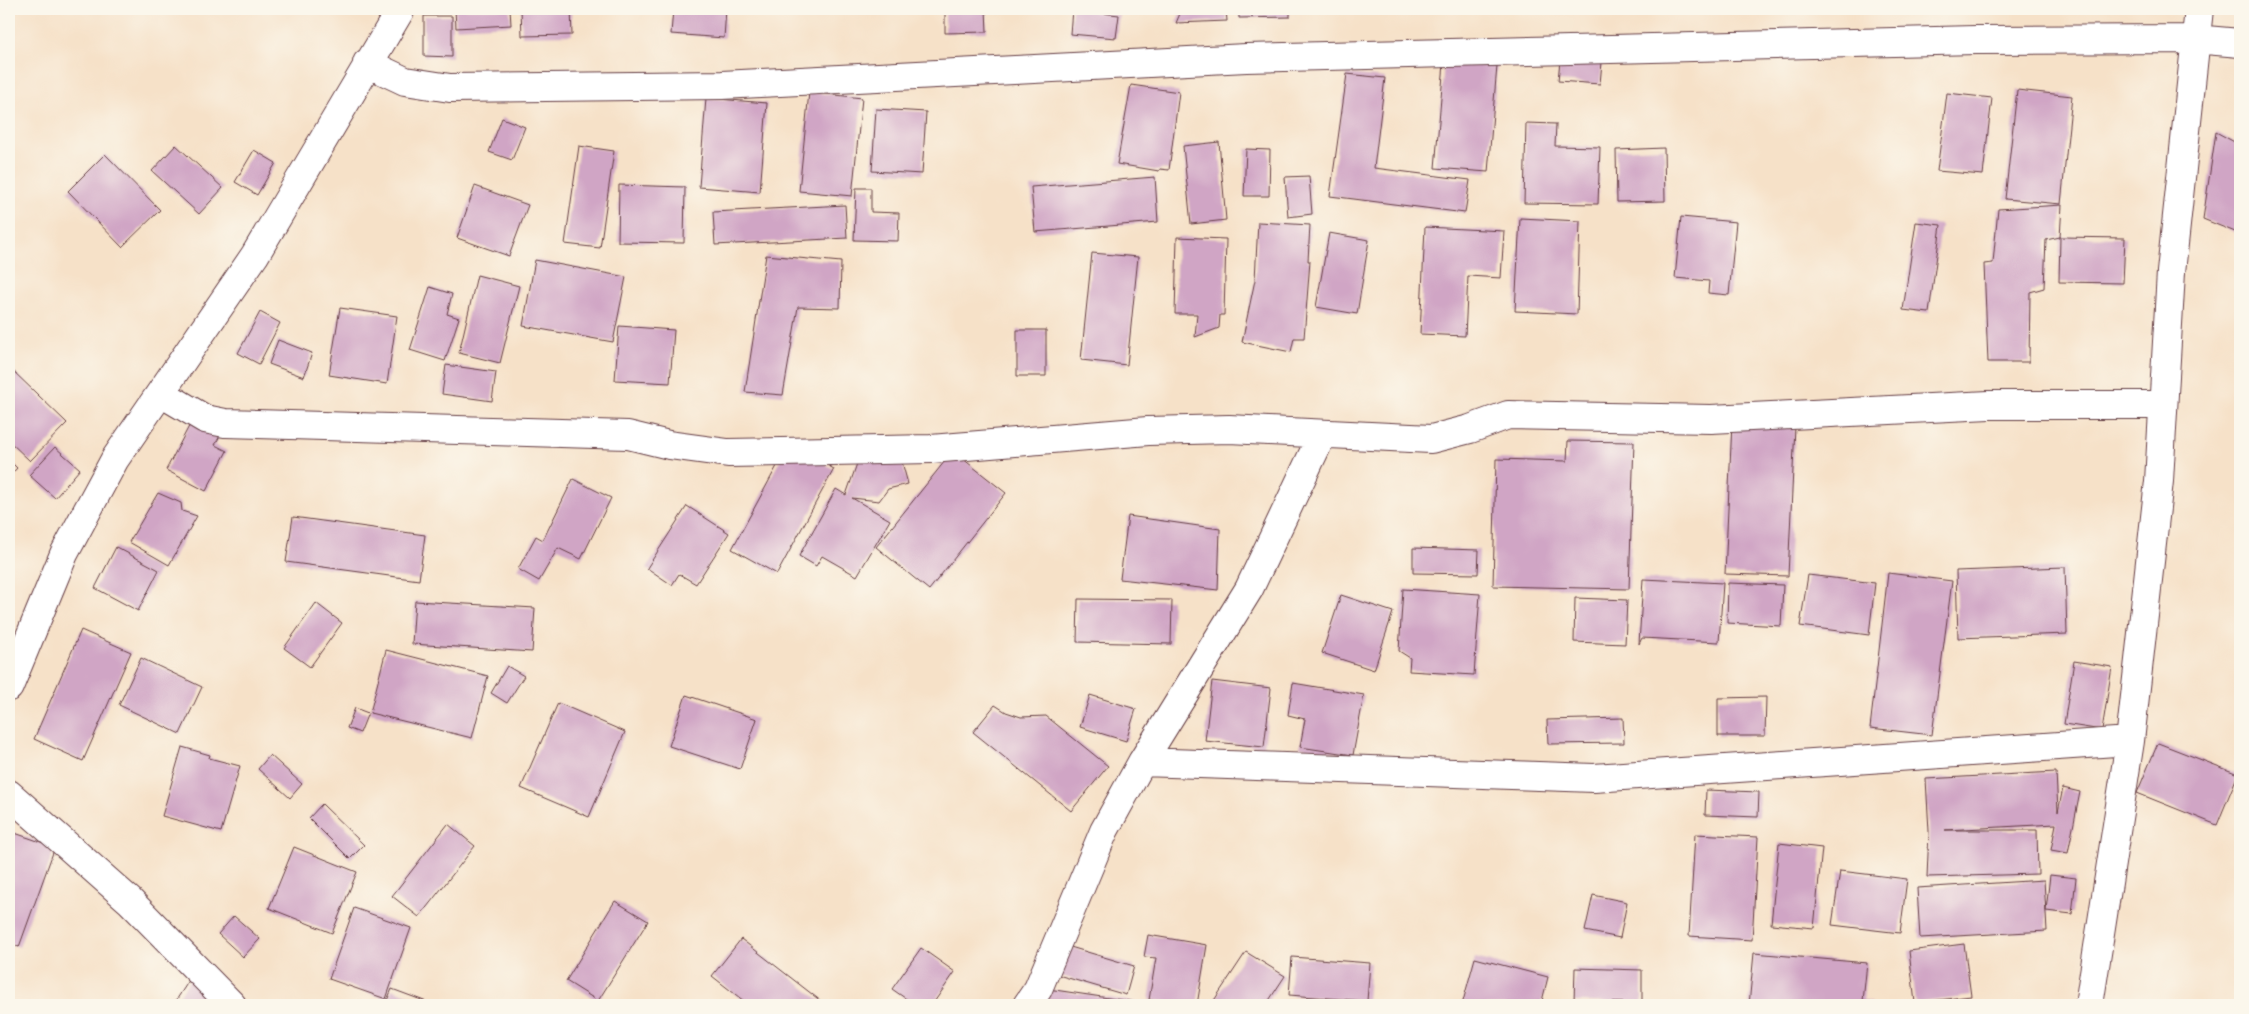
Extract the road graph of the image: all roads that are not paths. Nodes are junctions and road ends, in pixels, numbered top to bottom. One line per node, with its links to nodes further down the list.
1 (401, 9): 5 (street)
2 (2199, 9): 3 (street)
3 (2194, 39): 4 (street); 5 (street); 7 (street)
4 (2240, 42)
5 (367, 63): 6 (street)
6 (161, 393): 8 (street); 9 (street)
7 (2163, 405): 8 (street); 10 (street)
8 (1322, 435): 11 (street)
9 (9, 687)
10 (2130, 741): 11 (street); 15 (street)
11 (1142, 762): 14 (street)
12 (9, 794): 13 (street)
13 (232, 1005)
14 (1027, 1005)
15 (2088, 1005)

